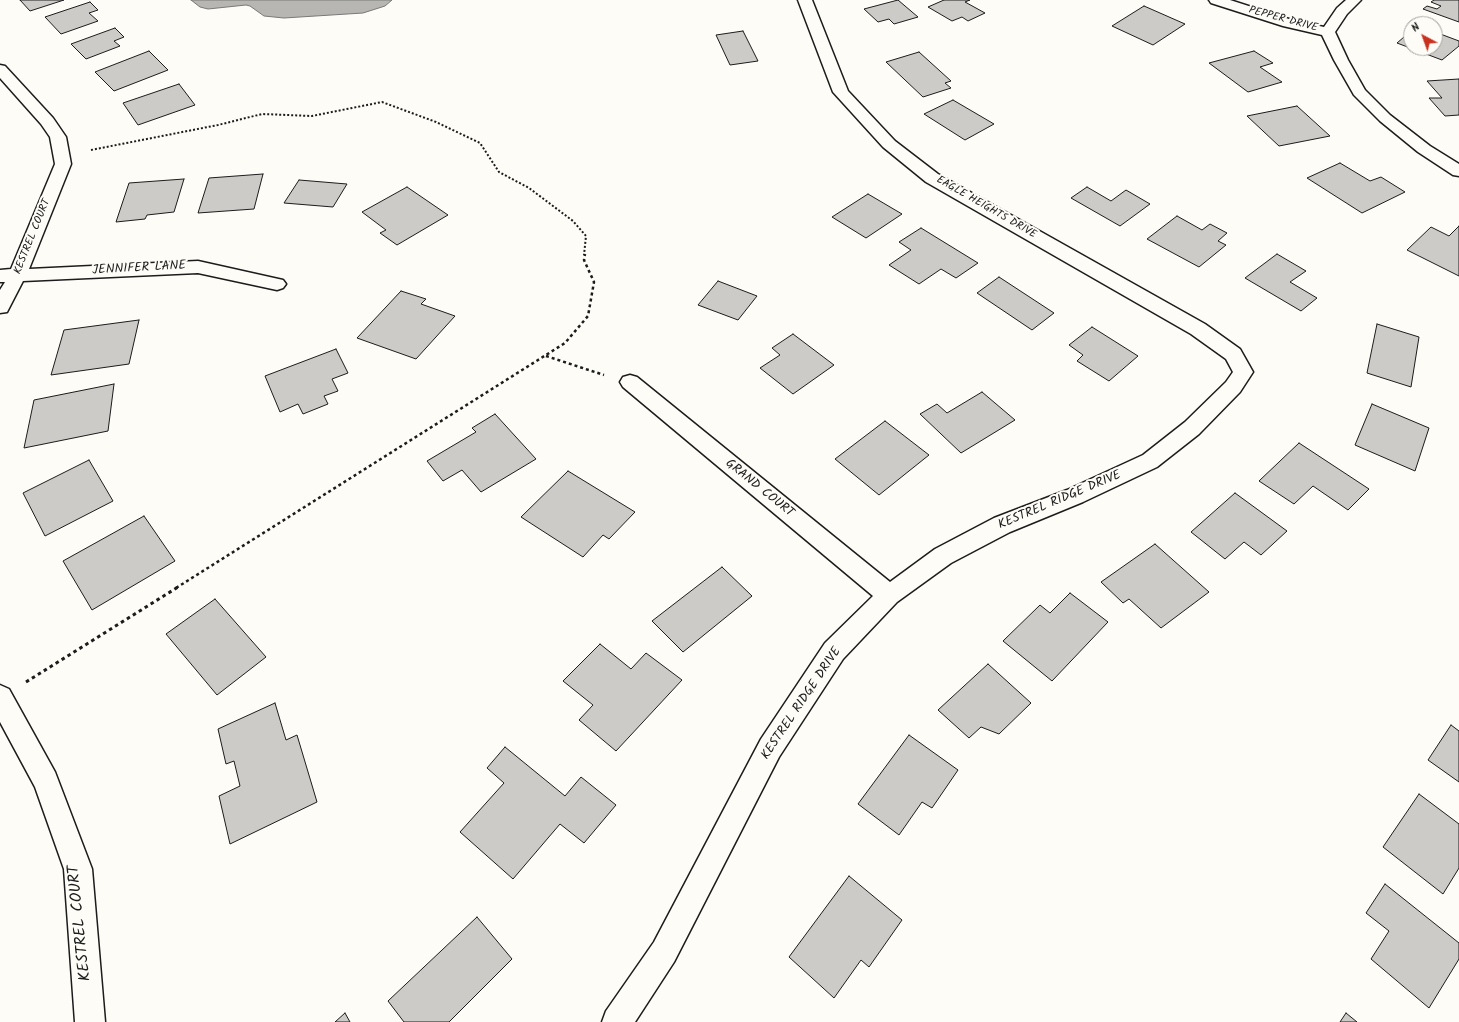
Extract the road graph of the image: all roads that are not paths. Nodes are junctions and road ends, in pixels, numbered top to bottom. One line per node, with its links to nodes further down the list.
1 (805, 0): 11 (street, EAGLE HEIGHTS DRIVE)
2 (1216, 0): 4 (street, PEPPER DRIVE)
3 (1354, 0): 4 (street)
4 (1328, 32): 6 (street)
5 (0, 69): 7 (street, KESTREL COURT)
6 (1459, 171)
7 (18, 274): 8 (street, JENNIFER LANE); 9 (street, JENNIFER LANE); 10 (street, KESTREL COURT)
8 (0, 276)
9 (277, 284)
10 (0, 307)
11 (1232, 354): 13 (street, KESTREL RIDGE DRIVE)
12 (630, 382): 13 (street, GRAND COURT)
13 (888, 595): 16 (street, KESTREL RIDGE DRIVE)
14 (0, 698): 15 (street, KESTREL COURT)
15 (90, 1022)
16 (618, 1022)

